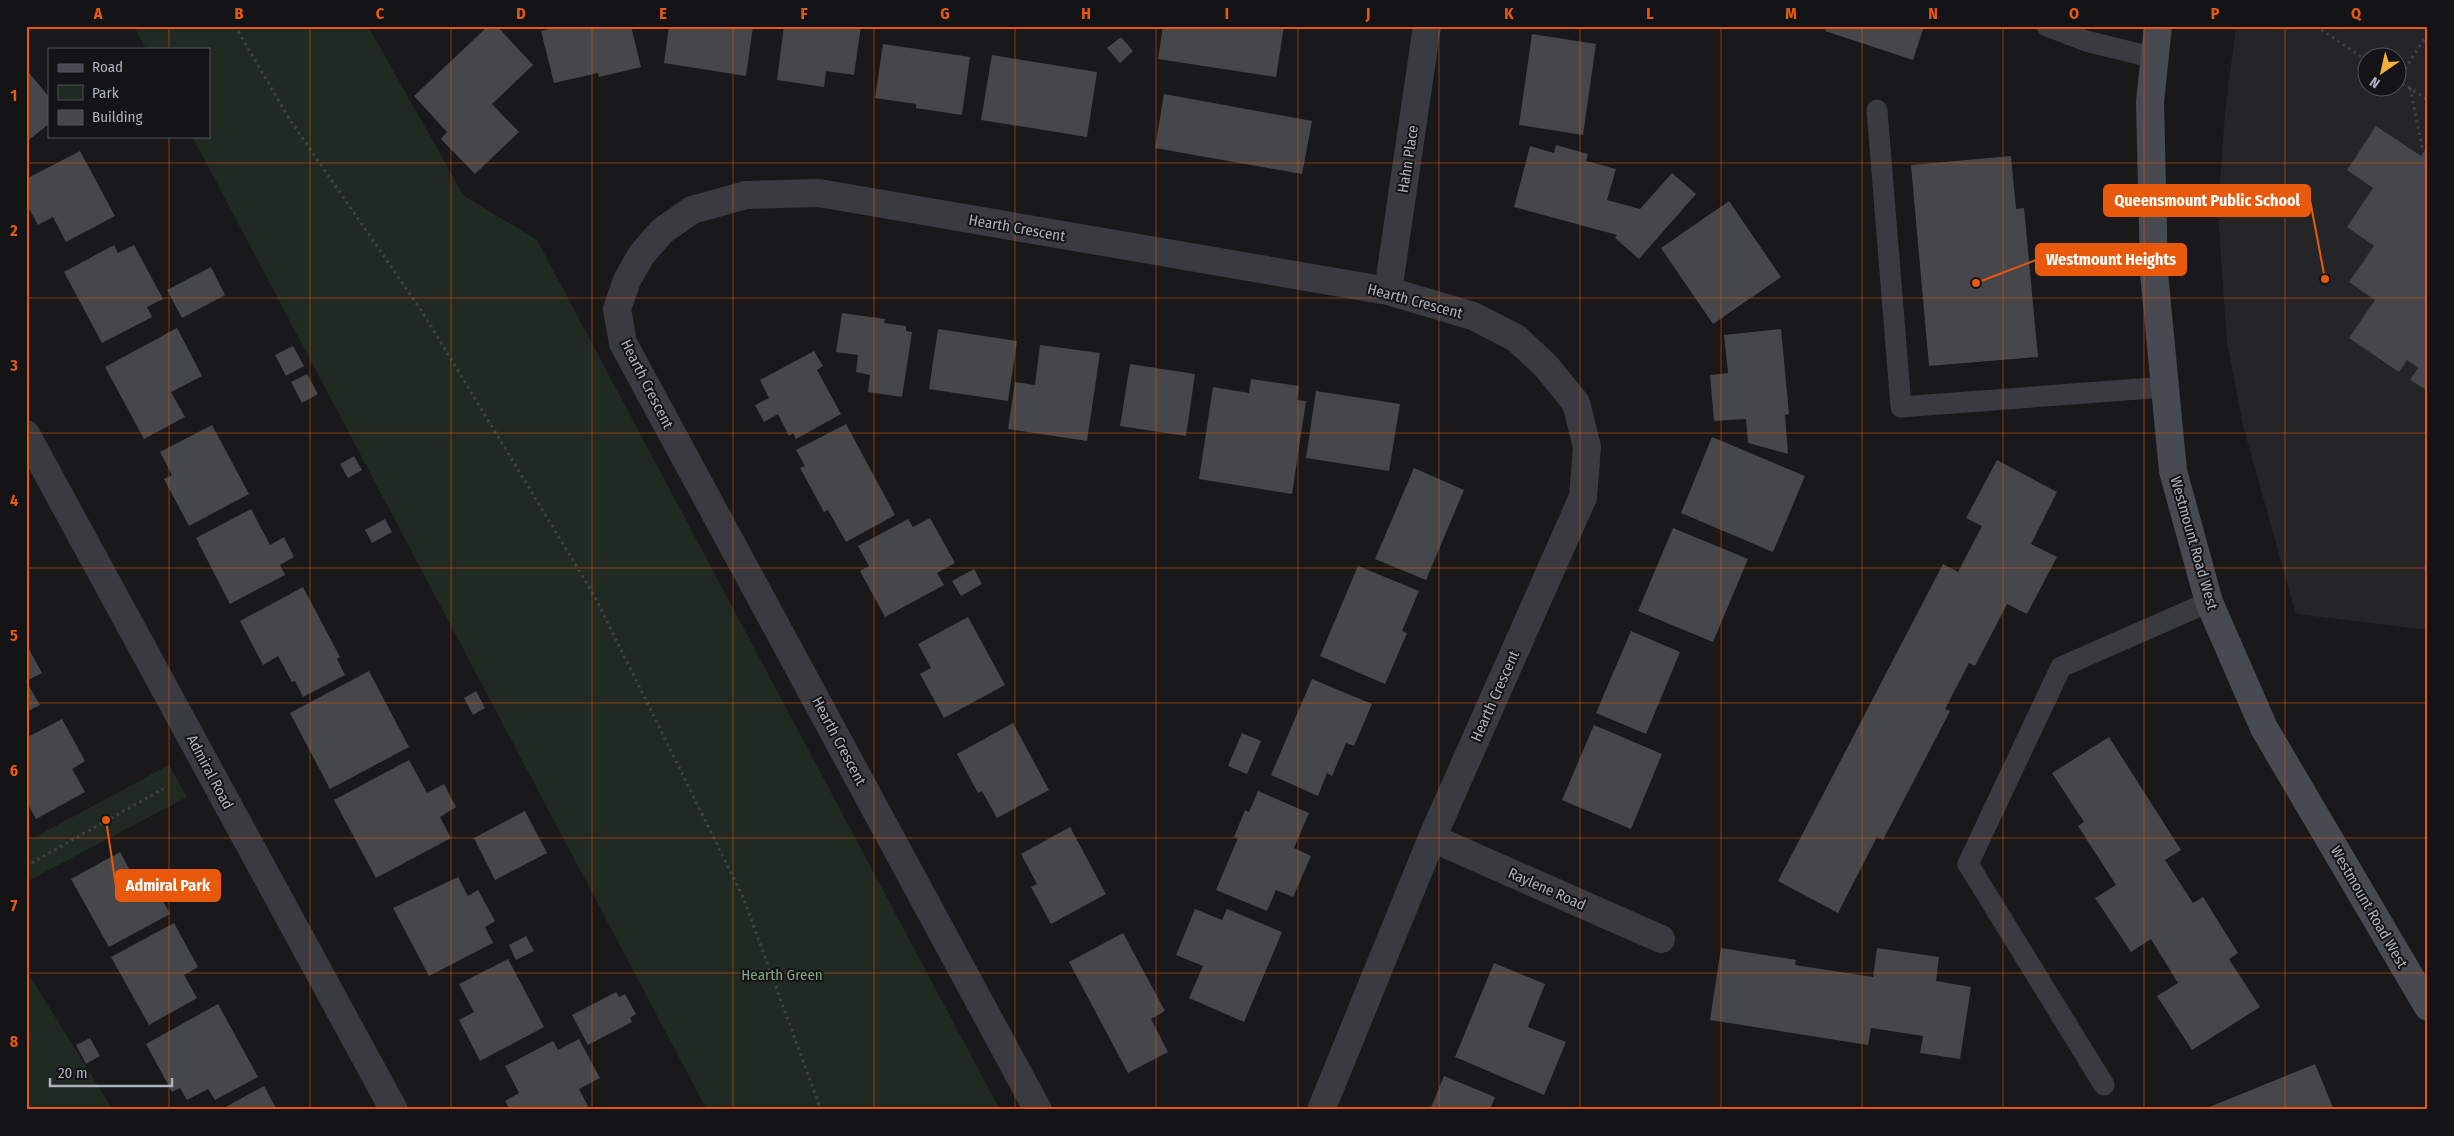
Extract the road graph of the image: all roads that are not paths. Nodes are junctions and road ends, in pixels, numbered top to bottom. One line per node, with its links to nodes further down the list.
1 (1427, 26): 6 (street, Hahn Place)
2 (2047, 26): 4 (lane)
3 (2158, 26): 4 (main road, Westmount Road West)
4 (2155, 58): 7 (main road, Westmount Road West)
5 (1877, 110): 7 (lane)
6 (1388, 291): 10 (street, Hearth Crescent); 15 (street, Hearth Crescent)
7 (2164, 387): 9 (main road, Westmount Road West)
8 (26, 434): 14 (street, Admiral Road)
9 (2209, 602): 12 (main road, Westmount Road West); 13 (lane)
10 (1432, 838): 11 (street, Raylene Road); 16 (street, Hearth Crescent)
11 (1661, 939)
12 (2428, 1007)
13 (2104, 1085)
14 (394, 1110)
15 (1038, 1110)
16 (1321, 1110)

